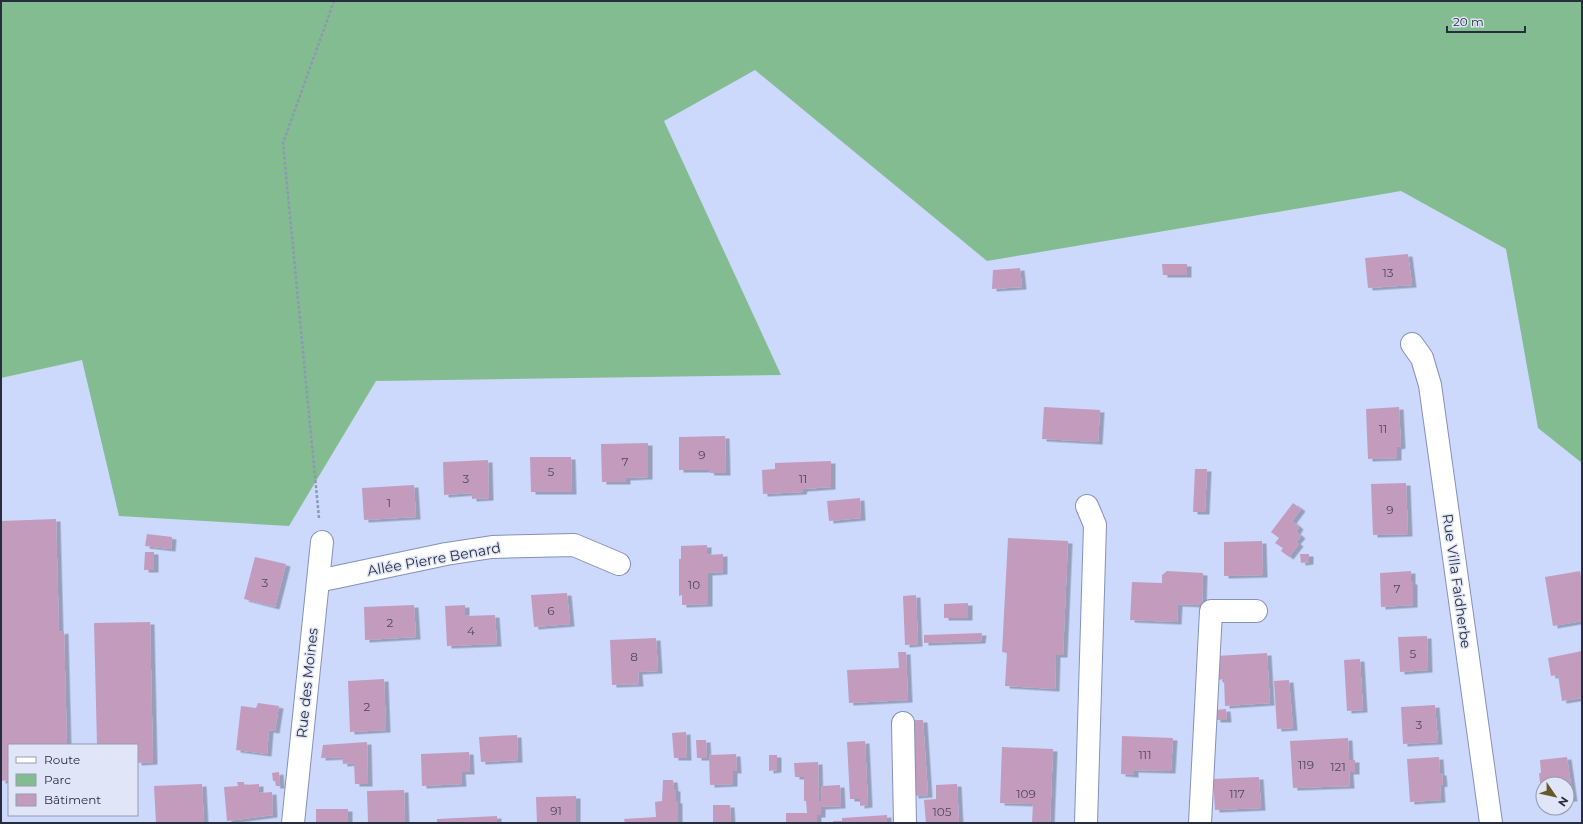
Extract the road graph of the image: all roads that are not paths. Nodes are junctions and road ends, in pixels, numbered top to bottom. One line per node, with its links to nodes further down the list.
1 (1412, 344): 12 (street, Rue Villa Faidherbe)
2 (1087, 506): 10 (street)
3 (322, 542): 5 (street, Rue des Moines)
4 (619, 564): 5 (street, Allée Pierre Benard)
5 (318, 581): 8 (street, Rue des Moines)
6 (1256, 611): 11 (street)
7 (903, 723): 9 (street)
8 (293, 823)
9 (905, 823)
10 (1086, 823)
11 (1200, 823)
12 (1491, 823)

